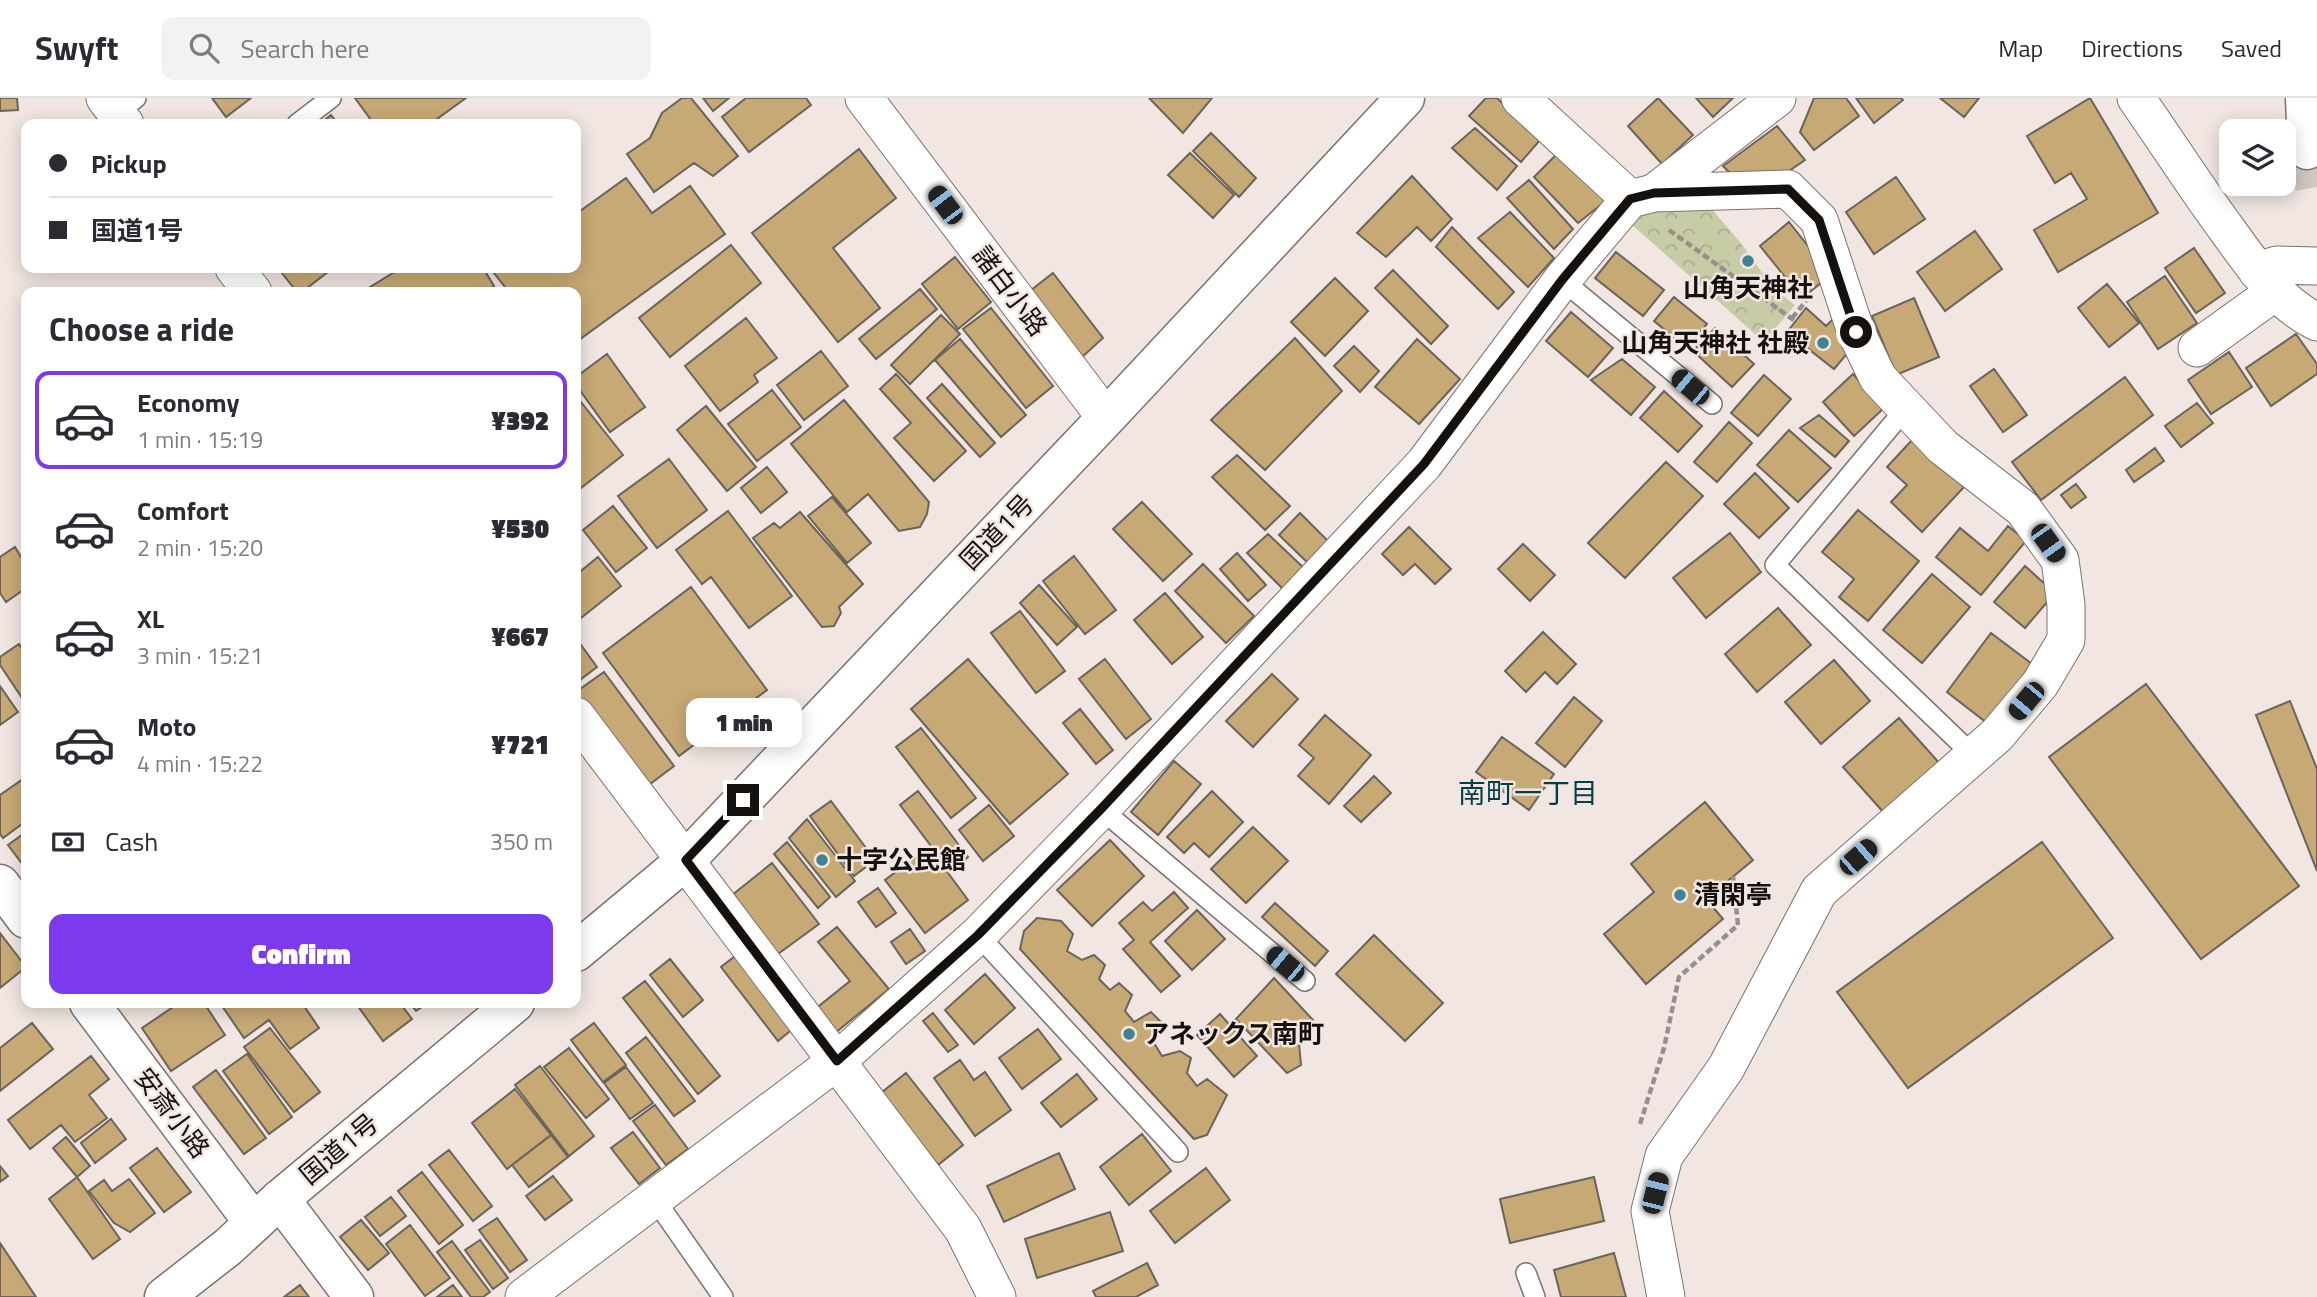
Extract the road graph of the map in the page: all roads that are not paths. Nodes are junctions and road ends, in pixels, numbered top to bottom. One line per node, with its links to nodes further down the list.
1 (331, 98): 8 (lane)
2 (864, 98): 20 (street, 諸白小路)
3 (1405, 98): 20 (main road, 国道1号)
4 (1520, 98): 10 (street)
5 (1776, 98): 10 (street)
6 (2136, 98): 14 (street)
7 (2305, 98): 9 (main road)
8 (304, 119)
9 (2307, 150)
10 (1642, 196): 13 (street); 19 (street)
11 (2317, 266): 14 (street)
12 (238, 273): 15 (street)
13 (1562, 280): 18 (lane); 23 (street)
14 (2266, 282): 16 (street); 17 (street)
15 (249, 287)
16 (2317, 322)
17 (2197, 348)
18 (1712, 404)
19 (1906, 408): 22 (street); 22 (lane)
20 (1106, 418): 24 (main road, 国道1号)
21 (581, 723): 24 (street)
22 (1974, 755): 43 (street)
23 (1101, 809): 27 (street); 29 (lane)
24 (686, 860): 28 (main road, 国道1号); 32 (street)
25 (0, 884): 26 (main road)
26 (21, 912)
27 (978, 935): 32 (street); 33 (lane)
28 (581, 948)
29 (1305, 981)
30 (93, 1008): 35 (main road, 安斎小路)
31 (509, 1008): 35 (main road, 国道1号)
32 (837, 1061): 34 (street); 37 (street)
33 (1178, 1152)
34 (654, 1198): 40 (street); 41 (lane)
35 (267, 1211): 38 (main road, 国道1号); 39 (main road, 安斎小路)
36 (1526, 1273): 42 (lane)
37 (992, 1295)
38 (164, 1297)
39 (354, 1297)
40 (524, 1297)
41 (723, 1297)
42 (1535, 1297)
43 (1666, 1297)

